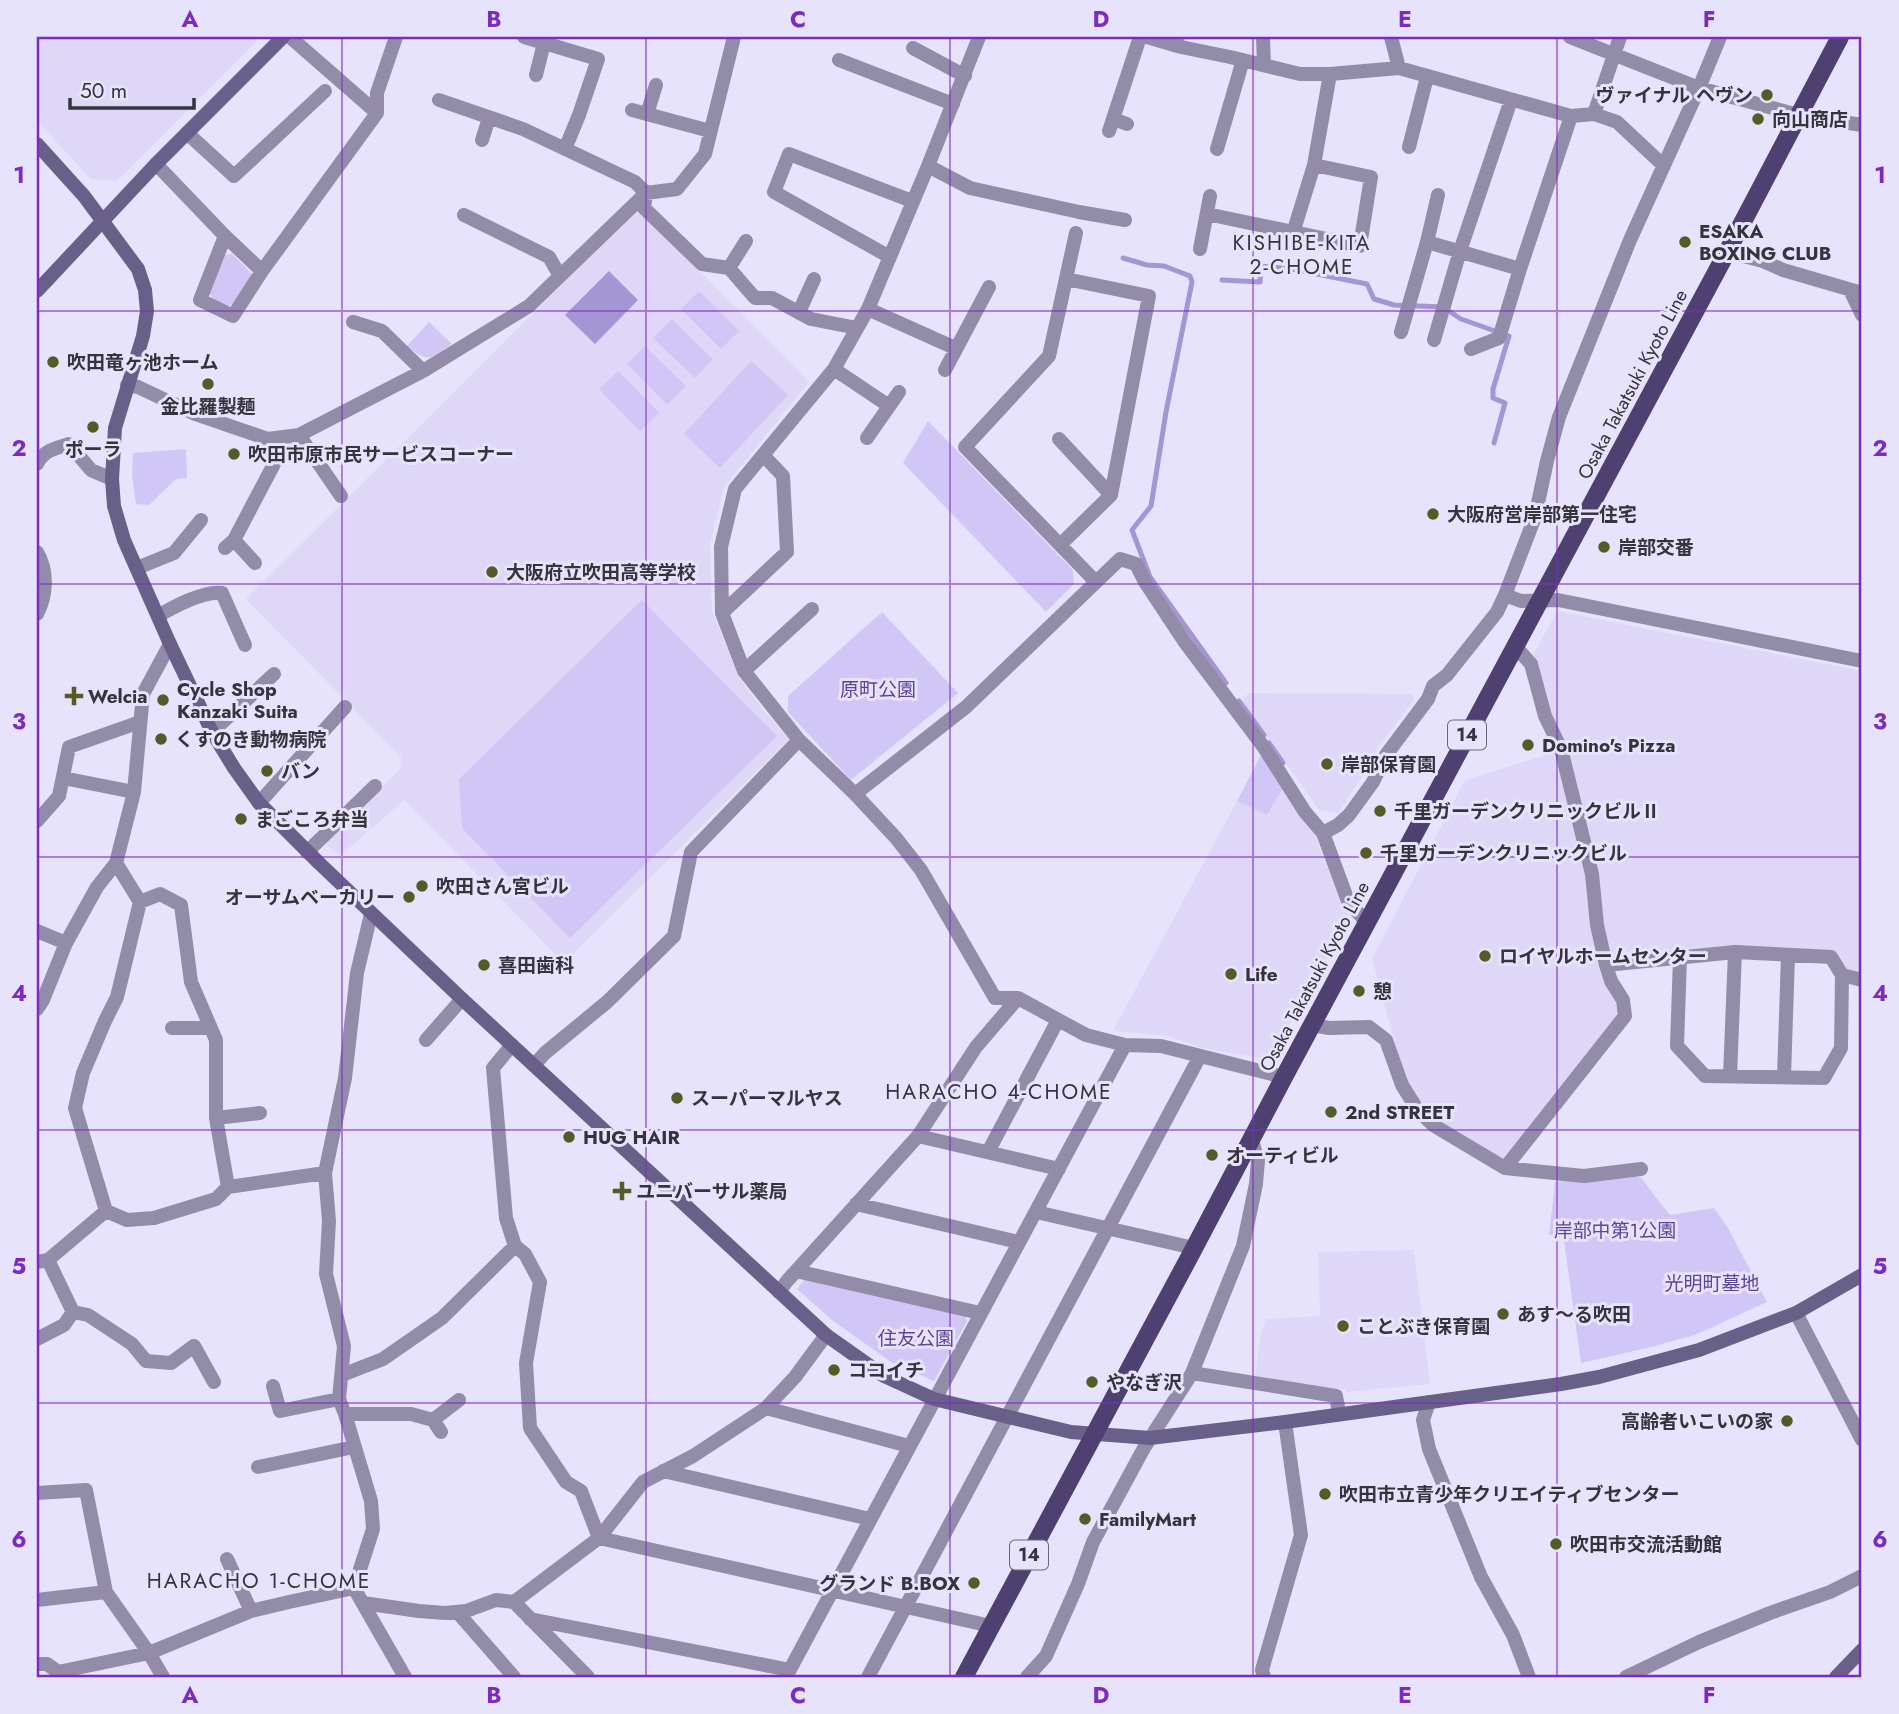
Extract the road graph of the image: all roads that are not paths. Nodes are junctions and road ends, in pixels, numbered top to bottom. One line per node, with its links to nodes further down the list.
1 (283, 37): 43 (street)
2 (290, 37): 34 (street)
3 (396, 37): 34 (street)
4 (524, 37): 15 (street)
5 (734, 37): 42 (street)
6 (979, 37): 25 (street)
7 (1140, 37): 40 (street)
8 (1147, 37): 16 (street)
9 (1263, 37): 21 (street)
10 (1391, 37): 22 (street)
11 (1570, 37): 18 (street)
12 (1620, 37): 18 (street)
13 (1720, 37): 28 (street)
14 (1840, 37): 38 (main road, Osaka Takatsuki Kyoto Line / 14)
15 (544, 43): 24 (street); 47 (street)
16 (1178, 45): 20 (street)
17 (913, 48): 25 (street)
18 (1613, 55): 28 (street); 36 (street)
19 (839, 60): 32 (street)
20 (1243, 60): 21 (street); 48 (street)
21 (1264, 65): 23 (street)
22 (1399, 68): 23 (street); 26 (street)
23 (1330, 74): 50 (street)
24 (536, 75)
25 (965, 76): 32 (street)
26 (1427, 77): 31 (street); 46 (street)
27 (656, 85): 35 (street)
28 (1699, 88): 38 (street); 52 (street)
29 (325, 91): 43 (street)
30 (439, 100): 39 (street)
31 (1511, 100): 37 (street); 67 (street)
32 (953, 104): 51 (street)
33 (632, 110): 35 (street)
34 (377, 113): 72 (street)
35 (647, 114): 42 (street)
36 (1594, 114): 37 (street); 52 (street)
37 (1571, 116): 71 (street)
38 (1798, 116): 41 (street); 68 (main road, Osaka Takatsuki Kyoto Line / 14)
39 (489, 118): 44 (street); 47 (street)
40 (1127, 124)
41 (1862, 125)
42 (710, 131): 53 (street)
43 (187, 133): 49 (street)
44 (482, 140)
45 (37, 144): 60 (street)
46 (1409, 147)
47 (565, 149): 53 (street)
48 (1217, 149)
49 (156, 164): 60 (street); 63 (street)
50 (1314, 165): 62 (street); 62 (street)
51 (929, 166): 56 (street); 59 (street)
52 (1664, 166): 109 (street)
53 (646, 193): 70 (street); 73 (street)
54 (1438, 195): 65 (street)
55 (1210, 196): 57 (street)
56 (912, 201): 69 (street); 69 (street)
57 (1207, 214): 62 (street); 66 (street)
58 (464, 215): 73 (street)
59 (1125, 220)
60 (103, 222): 76 (street); 91 (street)
61 (1076, 233): 75 (street)
62 (1293, 233)
63 (225, 236): 72 (street); 72 (street)
64 (746, 241): 70 (street)
65 (1427, 242): 67 (street); 84 (street)
66 (1200, 249)
67 (1460, 251): 71 (street); 85 (street)
68 (1727, 252): 78 (street); 110 (main road, Osaka Takatsuki Kyoto Line / 14)
69 (890, 257): 79 (street)
70 (729, 268): 80 (street)
71 (1520, 269): 87 (street)
72 (262, 271)
73 (560, 276): 90 (street)
74 (814, 279): 80 (street)
75 (1066, 279): 101 (street); 104 (street)
76 (39, 285)
77 (989, 287): 86 (street)
78 (1856, 292): 81 (street)
79 (868, 309): 83 (street); 86 (street)
80 (799, 313): 83 (street)
81 (1862, 315)
82 (353, 322): 90 (street)
83 (857, 328): 88 (street)
84 (1401, 332)
85 (1434, 340)
86 (955, 348): 89 (street)
87 (1471, 349)
88 (834, 369): 93 (street); 98 (street)
89 (945, 370)
90 (423, 371): 94 (street)
91 (127, 385): 96 (street); 100 (street)
92 (899, 392): 93 (street)
93 (889, 406): 95 (street)
94 (299, 435): 96 (street); 102 (street)
95 (867, 438)
96 (268, 439): 106 (street)
97 (1059, 439): 101 (street)
98 (763, 455): 112 (street); 112 (street)
99 (37, 464): 100 (street)
100 (112, 479): 107 (street)
101 (1111, 495): 104 (street)
102 (341, 496)
103 (201, 520): 107 (street)
104 (1060, 544): 108 (street)
105 (37, 552): 113 (street)
106 (255, 563)
107 (137, 568): 114 (street)
108 (1096, 582): 128 (street); 131 (street)
109 (1505, 595): 110 (street); 131 (street)
110 (1539, 601): 117 (main road, Osaka Takatsuki Kyoto Line / 14); 118 (street)
111 (812, 610): 119 (street)
112 (722, 613): 119 (street)
113 (37, 614)
114 (158, 616): 115 (street); 116 (street)
115 (170, 644): 122 (street); 123 (street)
116 (245, 645)
117 (1515, 646): 136 (main road, Osaka Takatsuki Kyoto Line / 14); 142 (street)
118 (1862, 661)
119 (744, 671): 124 (street)
120 (274, 674): 123 (street)
121 (345, 707): 129 (street)
122 (140, 722): 125 (street); 127 (street)
123 (212, 732): 129 (street)
124 (799, 740): 128 (street); 156 (street)
125 (63, 778): 127 (street); 130 (street)
126 (375, 786): 132 (street)
127 (134, 792): 133 (street)
128 (855, 794): 145 (street)
129 (259, 803): 132 (street)
130 (37, 821)
131 (1323, 834): 136 (street)
132 (307, 852): 135 (street)
133 (116, 863): 134 (street); 138 (street)
134 (140, 901): 151 (street); 171 (street)
135 (371, 914): 146 (street); 168 (street)
136 (1367, 923): 149 (main road, Osaka Takatsuki Kyoto Line / 14)
137 (37, 931): 138 (street)
138 (66, 943): 147 (street)
139 (1735, 952): 140 (street); 141 (street); 157 (street)
140 (1788, 955): 143 (street); 159 (street)
141 (1680, 958): 142 (street); 157 (street)
142 (1606, 965): 165 (street)
143 (1842, 975): 144 (street); 159 (street)
144 (1862, 979)
145 (1018, 998): 148 (street); 162 (street)
146 (463, 999): 152 (street); 153 (street)
147 (37, 1009)
148 (1058, 1020): 154 (street); 164 (street)
149 (1312, 1025): 158 (main road, Osaka Takatsuki Kyoto Line / 14); 165 (street)
150 (172, 1028): 151 (street)
151 (211, 1028): 161 (street)
152 (426, 1040)
153 (512, 1045): 156 (street); 175 (street)
154 (1125, 1045): 155 (street); 166 (street)
155 (1200, 1056): 158 (street); 173 (street)
156 (534, 1065): 180 (street)
157 (1730, 1076): 159 (street)
158 (1284, 1077): 163 (main road, Osaka Takatsuki Kyoto Line / 14)
159 (1784, 1077)
160 (260, 1113): 161 (street)
161 (216, 1118): 169 (street)
162 (918, 1136): 164 (street); 170 (street)
163 (1251, 1137): 176 (main road, Osaka Takatsuki Kyoto Line / 14); 186 (street)
164 (988, 1153): 166 (street)
165 (1505, 1168): 167 (street)
166 (1059, 1169): 172 (street)
167 (1641, 1169)
168 (325, 1173): 169 (street); 187 (street)
169 (228, 1187): 171 (street)
170 (856, 1204): 174 (street); 178 (street)
171 (106, 1212): 177 (street)
172 (1036, 1212): 173 (street); 174 (street)
173 (1109, 1227): 176 (street); 197 (street)
174 (1018, 1242): 182 (street)
175 (515, 1246): 187 (street); 208 (street)
176 (1194, 1248): 199 (main road, Osaka Takatsuki Kyoto Line / 14)
177 (43, 1261): 181 (street)
178 (796, 1271): 180 (street); 182 (street)
179 (1862, 1275): 183 (street)
180 (779, 1292): 184 (street)
181 (73, 1312): 185 (street); 188 (street)
182 (980, 1312): 191 (street)
183 (1796, 1313): 193 (street); 201 (street)
184 (826, 1335): 191 (street); 194 (street)
185 (37, 1339)
186 (1192, 1373): 195 (street); 200 (street)
187 (342, 1375): 190 (street)
188 (214, 1382)
189 (273, 1386): 190 (street)
190 (339, 1399): 196 (street)
191 (934, 1399): 197 (street); 202 (street)
192 (459, 1401): 196 (street)
193 (1430, 1402): 195 (street); 234 (street)
194 (766, 1408): 202 (street); 205 (street)
195 (1339, 1413): 198 (street)
196 (345, 1414): 203 (street)
197 (1007, 1416): 199 (street); 217 (street)
198 (1285, 1422): 200 (street); 233 (street)
199 (1096, 1433): 200 (street); 221 (main road, Osaka Takatsuki Kyoto Line / 14)
200 (1150, 1438): 232 (street)
201 (1862, 1440)
202 (909, 1446): 207 (street)
203 (354, 1447): 204 (street); 211 (street)
204 (258, 1466)
205 (663, 1471): 207 (street); 208 (street)
206 (37, 1493): 213 (street)
207 (870, 1519): 212 (street)
208 (599, 1538): 212 (street); 215 (street)
209 (227, 1559): 218 (street)
210 (1862, 1576): 235 (street)
211 (354, 1588): 216 (street); 218 (street)
212 (832, 1591): 217 (street); 225 (street)
213 (106, 1592): 214 (street); 223 (street)
214 (37, 1600)
215 (514, 1602): 219 (street); 220 (street)
216 (363, 1604): 219 (street); 227 (street)
217 (904, 1608): 221 (street); 230 (street)
218 (251, 1611): 223 (street)
219 (458, 1613): 228 (street)
220 (530, 1619): 225 (street); 229 (street)
221 (991, 1626): 231 (main road, Osaka Takatsuki Kyoto Line / 14)
222 (1862, 1650): 236 (street)
223 (149, 1653): 224 (street); 226 (street)
224 (37, 1664)
225 (788, 1674)
226 (163, 1677)
227 (405, 1677)
228 (514, 1677)
229 (588, 1677)
230 (867, 1677)
231 (964, 1677)
232 (1027, 1677)
233 (1264, 1677)
234 (1529, 1677)
235 (1626, 1677)
236 (1836, 1677)

